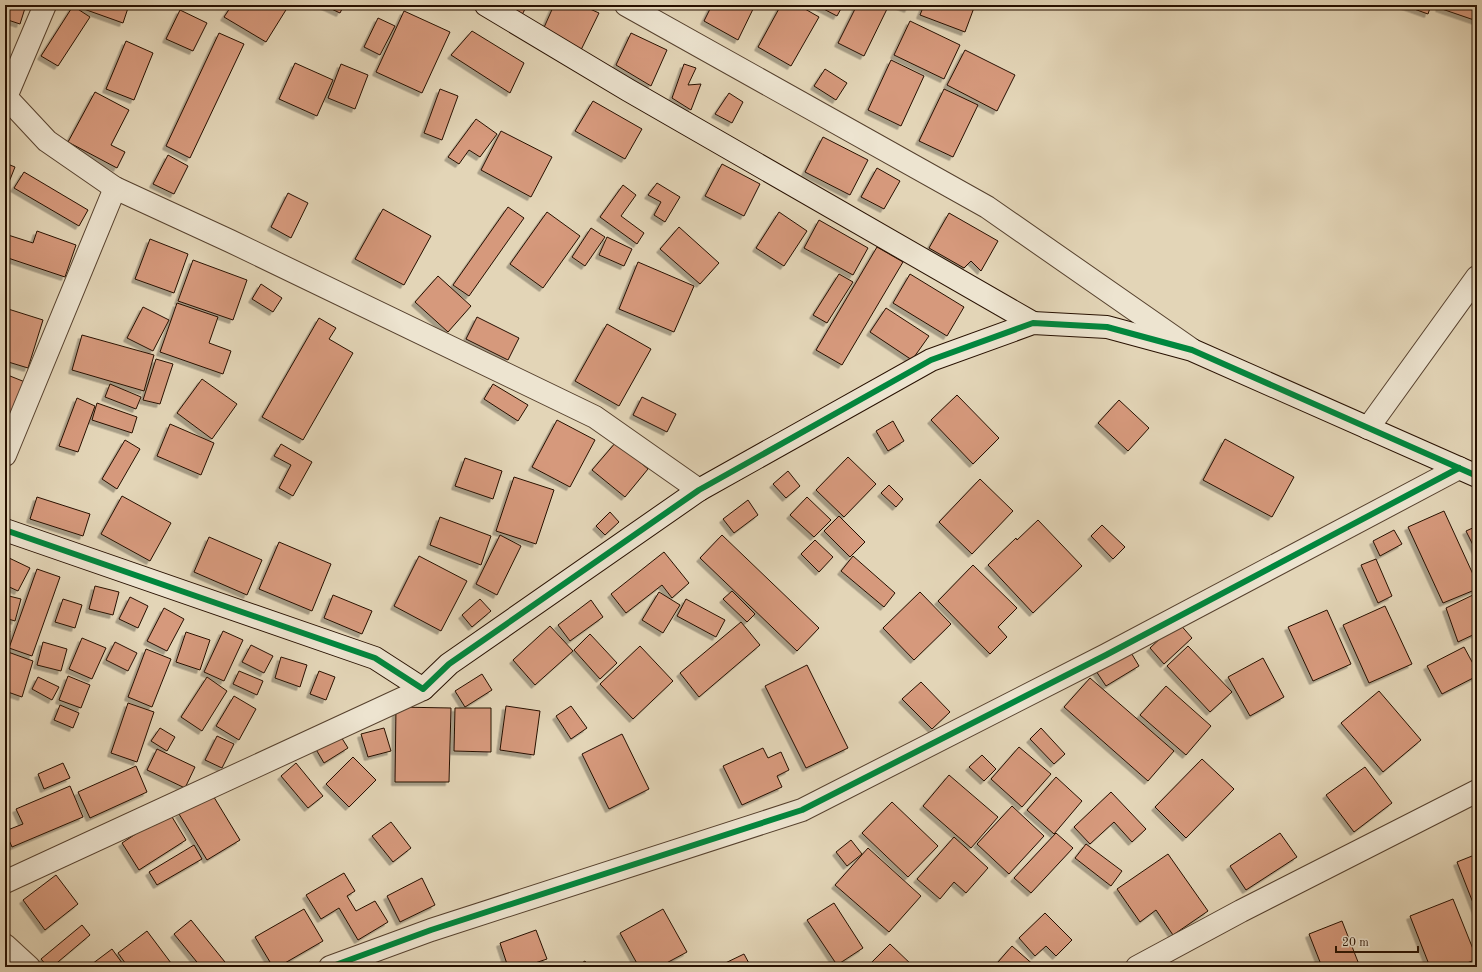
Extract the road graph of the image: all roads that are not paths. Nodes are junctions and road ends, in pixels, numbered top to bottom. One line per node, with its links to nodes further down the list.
1 (45, 5): 4 (street)
2 (486, 5): 7 (street)
3 (626, 5): 8 (street)
4 (6, 97): 5 (street)
5 (115, 188): 10 (street); 12 (street)
6 (1477, 277): 9 (street)
7 (1034, 323): 8 (street); 12 (street)
8 (1192, 350): 9 (street)
9 (1368, 428): 11 (street)
10 (5, 455)
11 (1468, 472): 19 (street)
12 (699, 490): 14 (street)
13 (5, 530): 14 (street)
14 (423, 689): 16 (street)
15 (1477, 791): 20 (street)
16 (5, 882)
17 (5, 945): 18 (street)
18 (29, 967)
19 (330, 967)
20 (1138, 967)

